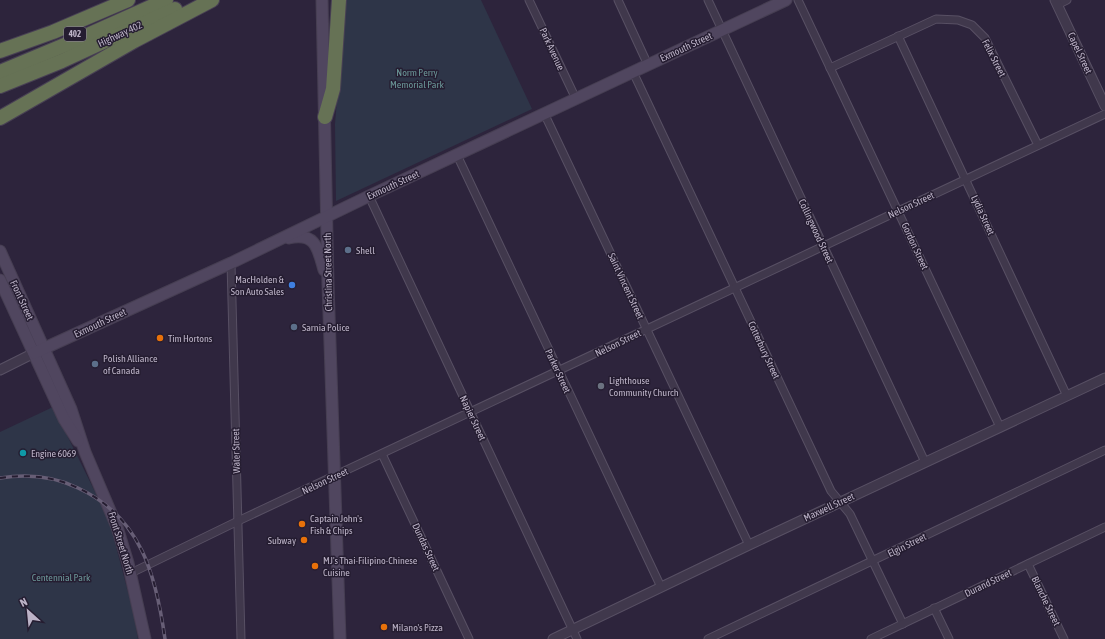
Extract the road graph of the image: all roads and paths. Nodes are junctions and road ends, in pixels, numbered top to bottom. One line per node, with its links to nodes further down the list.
1 (150, 0): 20 (highway, Highway 402 / 402)
2 (166, 0): 22 (highway)
3 (196, 0): 24 (highway, Highway 402 / 402)
4 (212, 0): 30 (highway)
5 (322, 0): 29 (main road, Christina Street North)
6 (339, 0): 29 (highway)
7 (529, 0): 25 (street, Park Avenue)
8 (618, 0): 19 (street)
9 (708, 0): 15 (street, Collingwood Street)
10 (786, 0): 15 (main road, Exmouth Street)
11 (798, 0): 21 (street, Gordon Street)
12 (1067, 0): 14 (street)
13 (126, 1): 17 (highway); 18 (highway)
14 (1056, 2): 26 (street, Capel Street)
15 (722, 30): 19 (main road, Exmouth Street); 38 (street, Collingwood Street)
16 (898, 36): 21 (street, Felix Street); 31 (street, Felix Street); 33 (street, Lydia Street)
17 (0, 51)
18 (0, 59)
19 (648, 65): 23 (main road, Exmouth Street)
20 (0, 66)
21 (830, 68): 35 (street, Gordon Street)
22 (0, 72)
23 (634, 72): 25 (main road, Exmouth Street); 43 (street, Cotterbury Street)
24 (0, 86)
25 (576, 99): 27 (main road, Exmouth Street)
26 (1105, 106)
27 (544, 113): 32 (main road, Exmouth Street); 44 (street, Saint Vincent Street)
28 (1105, 114): 31 (street, Nelson Street)
29 (325, 117): 36 (main road, Christina Street North)
30 (0, 118)
31 (1038, 146): 33 (street, Nelson Street)
32 (456, 155): 34 (main road, Exmouth Street); 48 (street, Parker Street)
33 (966, 179): 35 (street, Nelson Street); 50 (street, Lydia Street)
34 (369, 196): 36 (main road, Exmouth Street); 51 (street, Napier Street)
35 (898, 210): 38 (street, Nelson Street); 52 (street, Gordon Street)
36 (327, 216): 37 (main road, Exmouth Street); 42 (main road, Christina Street North)
37 (275, 242): 40 (main road, Exmouth Street); 42 (main road)
38 (823, 245): 43 (street, Nelson Street); 56 (street, Collingwood Street)
39 (0, 251): 45 (main road, Front Street)
40 (231, 263): 45 (main road, Exmouth Street); 59 (street, Water Street)
41 (0, 280): 46 (main road, Front Street)
42 (328, 284): 57 (main road, Christina Street North)
43 (735, 288): 44 (street, Nelson Street); 58 (street, Cotterbury Street)
44 (647, 329): 48 (street, Nelson Street); 61 (street, Saint Vincent Street)
45 (45, 349): 46 (main road, Exmouth Street); 54 (main road, Front Street North)
46 (34, 353): 47 (street, Exmouth Street); 54 (main road, Front Street North)
47 (0, 370)
48 (558, 371): 51 (street, Nelson Street); 65 (street, Parker Street)
49 (1105, 378): 50 (street, Maxwell Street)
50 (1067, 396): 52 (street, Maxwell Street)
51 (471, 412): 55 (street, Nelson Street); 68 (street, Napier Street)
52 (1000, 427): 56 (street, Maxwell Street)
53 (1105, 450): 62 (street, Elgin Street)
54 (85, 452): 64 (main road, Front Street North)
55 (382, 454): 57 (street, Nelson Street); 72 (street, Dundas Street)
56 (925, 462): 58 (street, Maxwell Street)
57 (335, 477): 59 (street, Nelson Street); 71 (main road, Christina Street North)
58 (841, 502): 61 (street, Maxwell Street); 62 (street, Cotterbury Street)
59 (238, 521): 64 (street, Nelson Street); 70 (street, Water Street)
60 (1105, 527): 63 (street, Durand Street)
61 (749, 545): 65 (street, Maxwell Street)
62 (873, 561): 67 (street, Cotterbury Street); 75 (street, Elgin Street)
63 (1028, 564): 66 (street, Durand Street); 78 (street, Blanche Street)
64 (131, 573): 69 (main road, Front Street North)
65 (661, 587): 68 (street, Maxwell Street)
66 (934, 608): 67 (street, Durand Street); 77 (street)
67 (903, 624): 76 (street, Durand Street)
68 (573, 630): 73 (street, Maxwell Street); 74 (street, Napier Street)
69 (145, 639)
70 (240, 639)
71 (340, 639)
72 (469, 639)
73 (553, 639)
74 (577, 639)
75 (708, 639)
76 (871, 639)
77 (949, 639)
78 (1064, 639)

